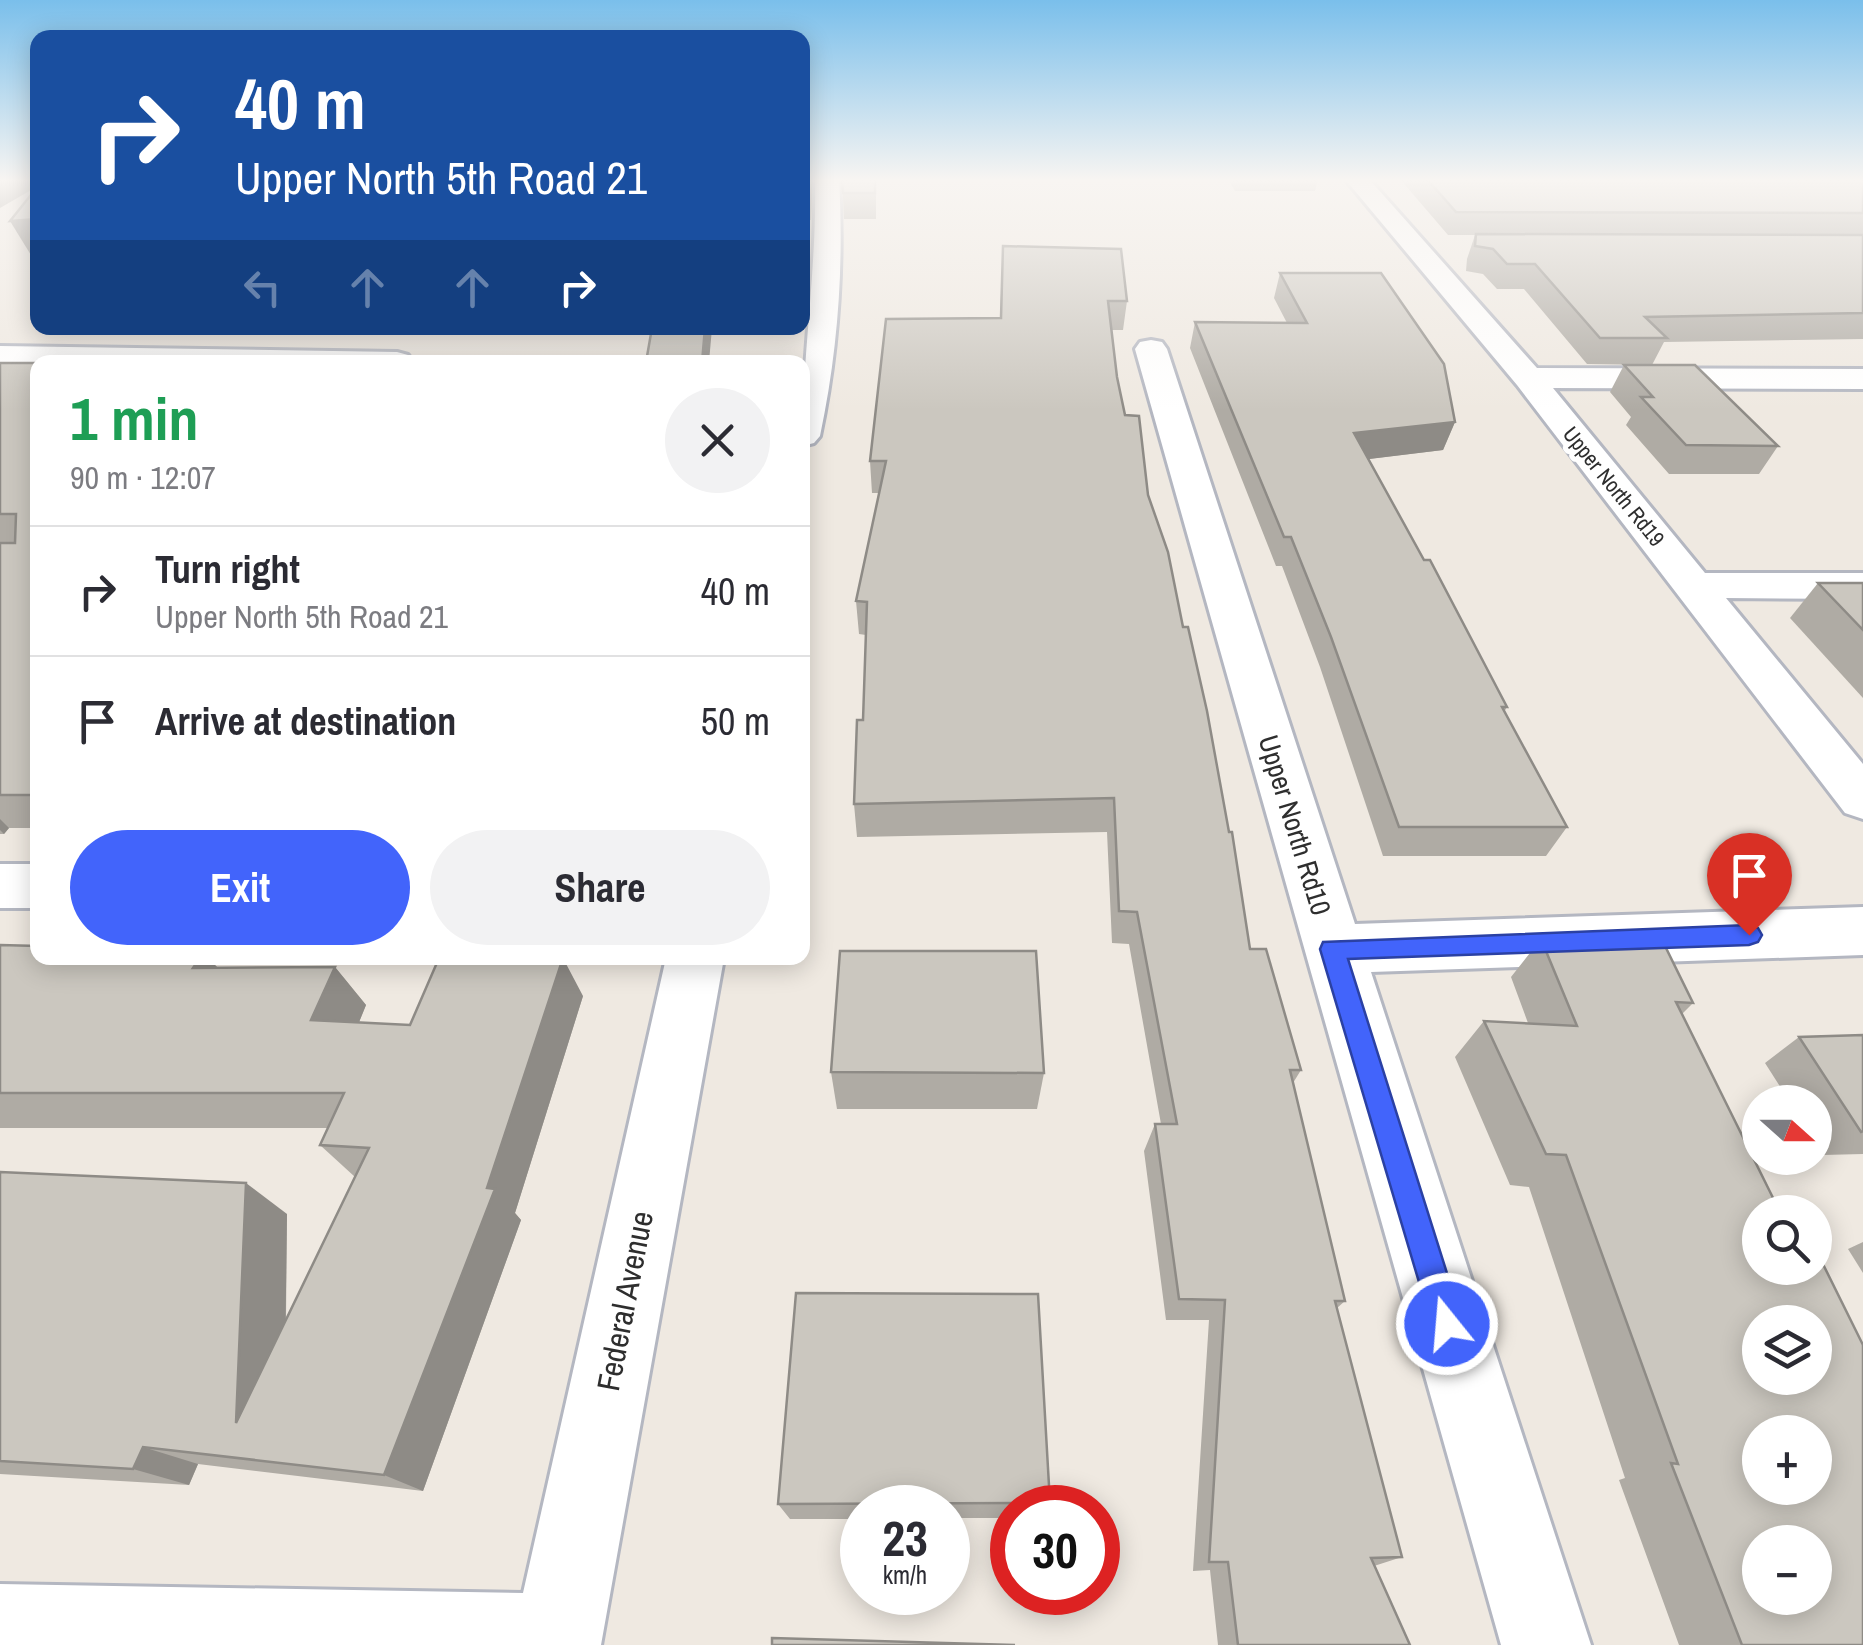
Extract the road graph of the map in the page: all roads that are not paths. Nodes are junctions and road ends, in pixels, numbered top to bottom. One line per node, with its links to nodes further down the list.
1 (826, 256): 6 (street)
2 (1440, 256): 7 (street, Upper North Rd19)
3 (1151, 349): 15 (street, Upper North Rd10)
4 (0, 355): 5 (street)
5 (30, 356)
6 (810, 364)
7 (1528, 378): 8 (street); 9 (street, Upper North Rd19)
8 (1863, 379)
9 (1693, 586): 10 (street); 11 (street, Upper North Rd19)
10 (1863, 586)
11 (1863, 800)
12 (0, 886): 13 (street)
13 (30, 886)
14 (1863, 931): 15 (street)
15 (1332, 949): 19 (street, Upper North Rd10)
16 (693, 965): 18 (street, Federal Avenue)
17 (0, 1628): 18 (street)
18 (556, 1642)
19 (1546, 1645)

